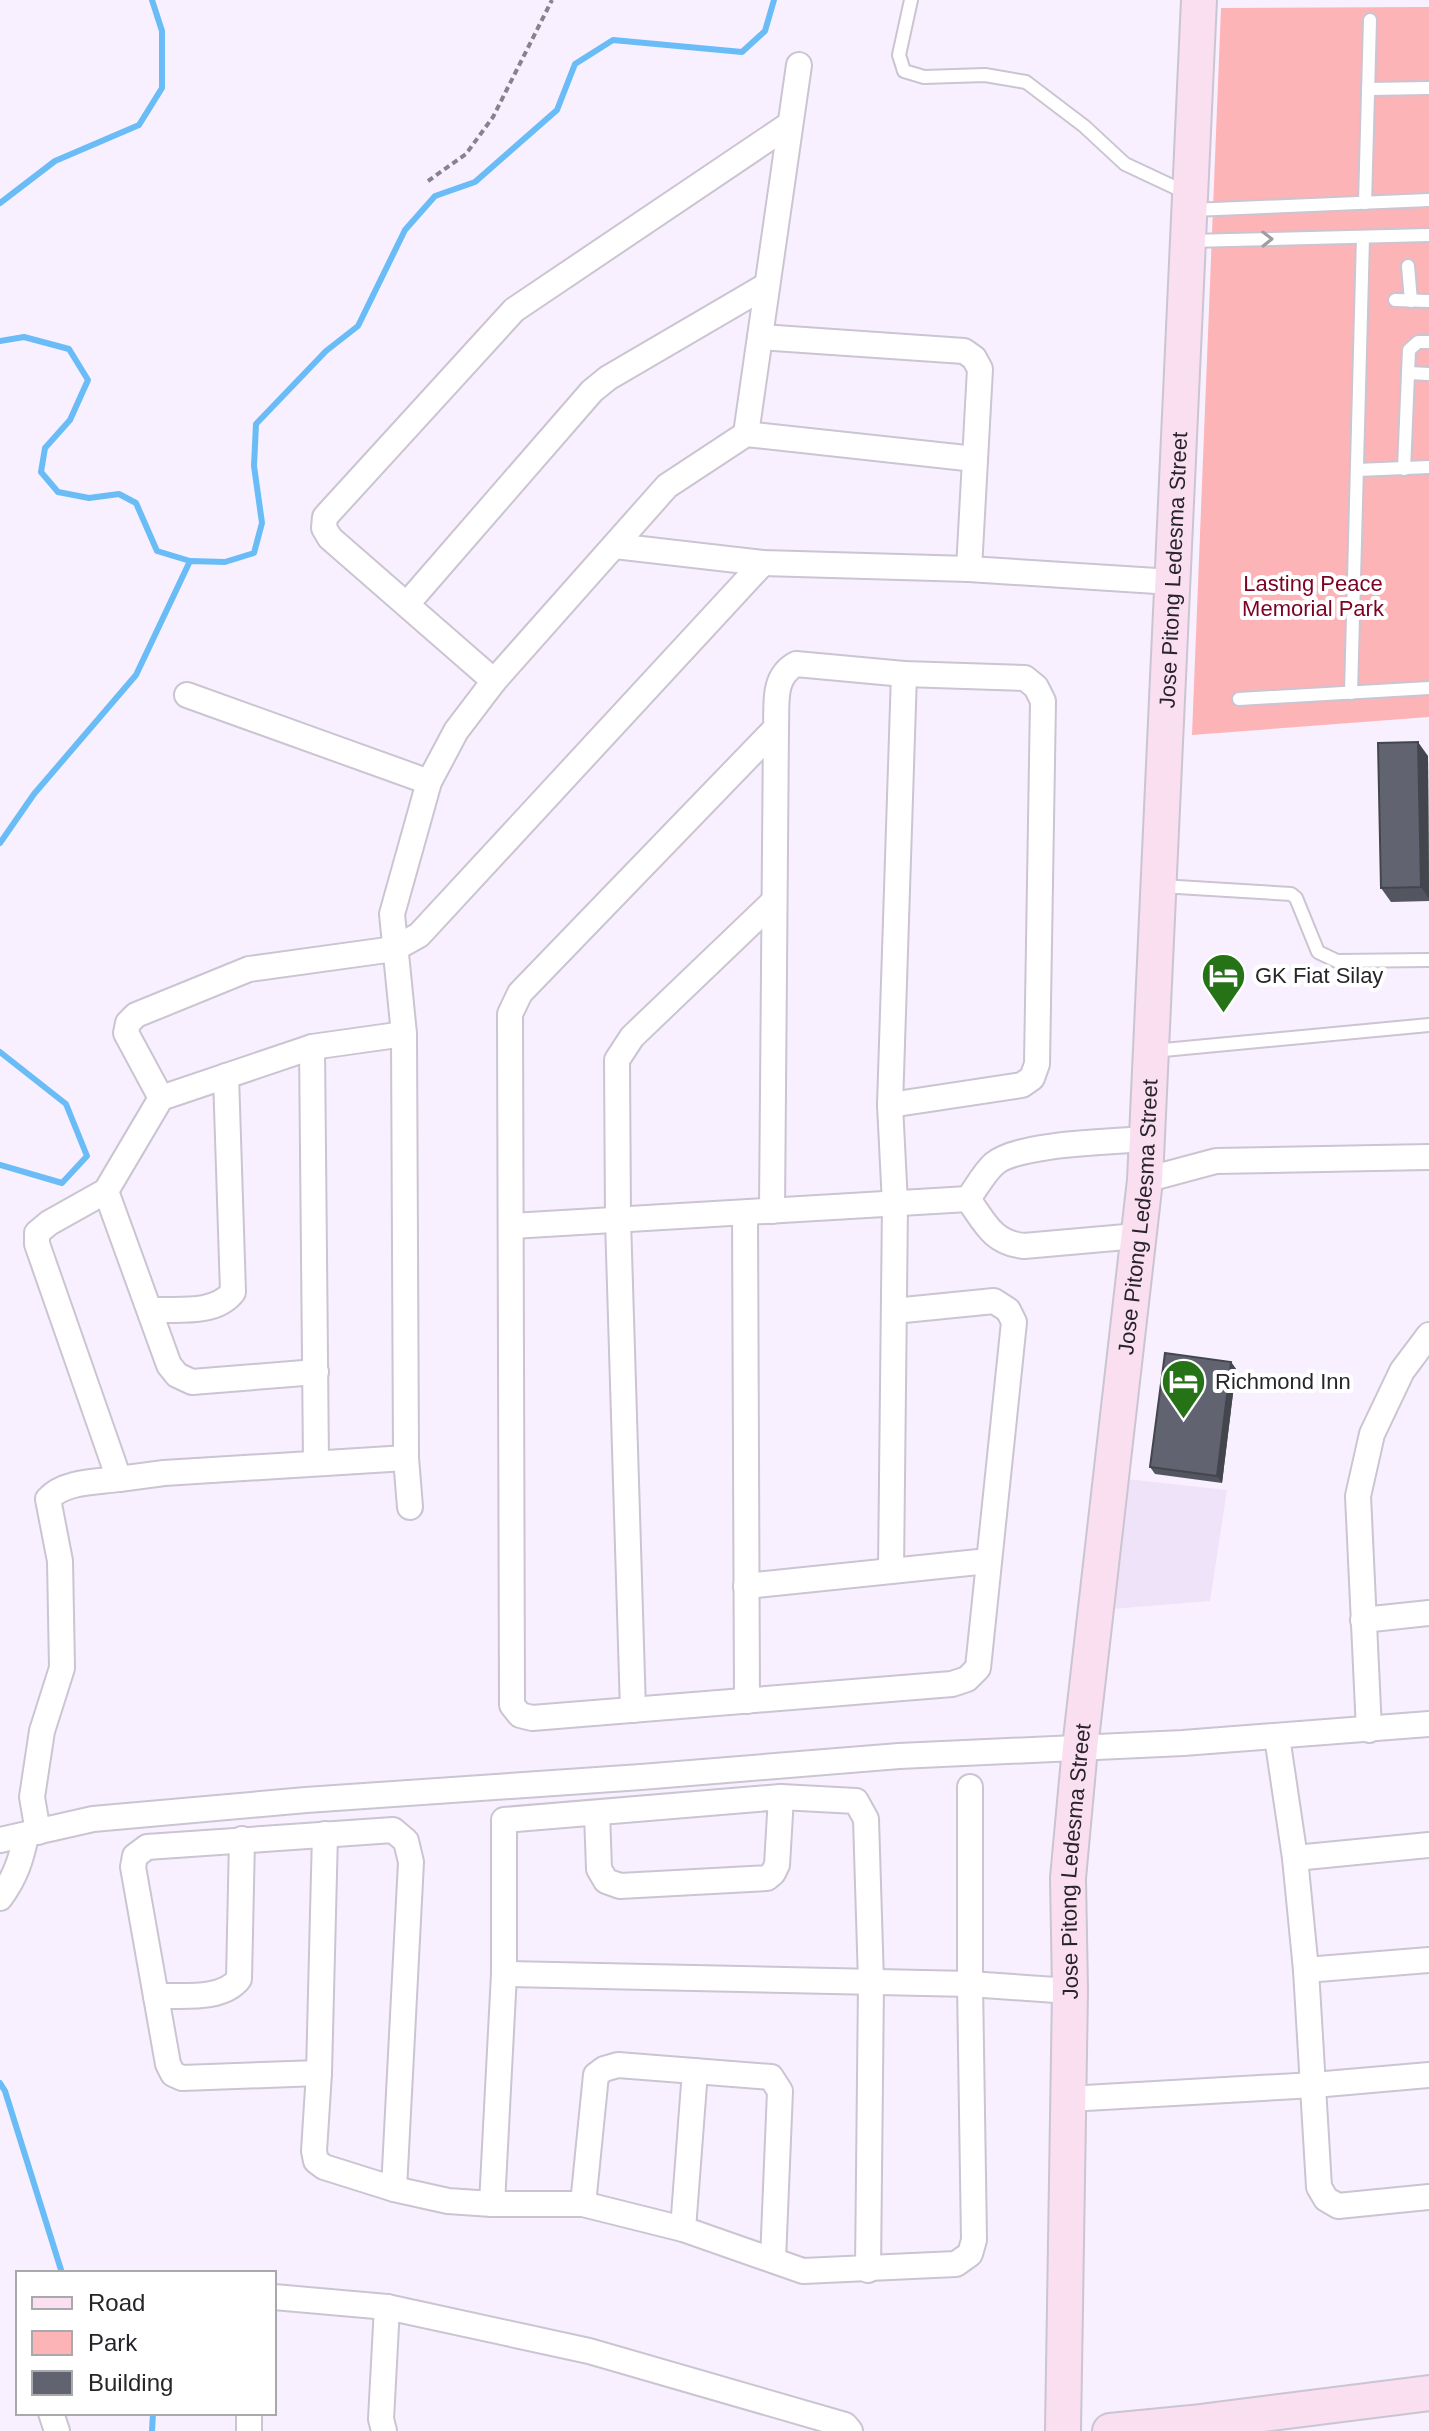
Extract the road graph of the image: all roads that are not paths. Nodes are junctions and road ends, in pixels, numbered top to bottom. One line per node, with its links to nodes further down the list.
1 (911, 0): 10 (lane)
2 (1199, 0): 10 (main road, Jose Pitong Ledesma Street)
3 (1370, 20): 6 (lane)
4 (799, 65): 7 (street)
5 (1429, 88): 6 (lane)
6 (1368, 89): 9 (lane)
7 (790, 124): 14 (street); 31 (street)
8 (1429, 200): 9 (lane)
9 (1365, 203): 10 (lane)
10 (1190, 215): 12 (lane, one-way to 12); 30 (main road, Jose Pitong Ledesma Street)
11 (1429, 235): 12 (lane)
12 (1363, 237): 26 (lane)
13 (1408, 266): 16 (lane)
14 (767, 285): 18 (street); 31 (street)
15 (1395, 300): 16 (lane)
16 (1411, 301): 17 (lane)
17 (1429, 301)
18 (760, 337): 22 (street); 23 (street)
19 (1429, 342): 20 (lane)
20 (1408, 373): 21 (lane); 25 (lane)
21 (1429, 374)
22 (746, 434): 23 (street); 27 (street)
23 (975, 459): 29 (street)
24 (1429, 467): 25 (lane)
25 (1404, 469): 26 (lane)
26 (1357, 470): 35 (lane)
27 (615, 546): 28 (street); 33 (street)
28 (763, 563): 29 (street); 42 (street)
29 (969, 569): 30 (street)
30 (1172, 582): 40 (main road, Jose Pitong Ledesma Street)
31 (407, 604): 33 (street)
32 (904, 674): 38 (street); 50 (street); 50 (street)
33 (494, 681): 39 (street)
34 (1429, 688): 35 (lane)
35 (1351, 693): 37 (lane)
36 (187, 695): 39 (street)
37 (1239, 699)
38 (776, 728): 41 (street); 60 (street)
39 (429, 782): 42 (street)
40 (1158, 886): 43 (lane); 47 (main road, Jose Pitong Ledesma Street)
41 (773, 902): 57 (street); 59 (street)
42 (394, 949): 45 (street); 49 (street)
43 (1429, 960)
44 (1429, 1025): 47 (lane)
45 (404, 1034): 46 (street); 66 (street)
46 (312, 1047): 48 (street); 65 (street)
47 (1152, 1051): 51 (main road, Jose Pitong Ledesma Street)
48 (226, 1076): 49 (street); 62 (street)
49 (161, 1098): 54 (street)
50 (890, 1105): 56 (street)
51 (1147, 1139): 53 (main road, Jose Pitong Ledesma Street); 55 (street)
52 (1429, 1157): 53 (street)
53 (1145, 1180): 61 (main road, Jose Pitong Ledesma Street)
54 (106, 1191): 62 (street); 68 (street)
55 (968, 1199): 56 (street); 61 (street)
56 (895, 1204): 57 (street); 63 (street)
57 (772, 1211): 58 (street)
58 (745, 1213): 59 (street); 72 (street)
59 (618, 1220): 60 (street); 76 (street)
60 (512, 1226): 76 (street)
61 (1137, 1236): 80 (main road, Jose Pitong Ledesma Street)
62 (150, 1310): 65 (street)
63 (894, 1311): 70 (street); 71 (street)
64 (1429, 1335): 74 (street)
65 (316, 1372): 67 (street)
66 (406, 1458): 67 (street); 69 (street)
67 (316, 1463): 68 (street)
68 (119, 1479): 86 (street)
69 (410, 1507)
70 (988, 1561): 71 (street); 75 (street)
71 (891, 1571): 72 (street)
72 (746, 1586): 75 (street)
73 (1429, 1613): 74 (street)
74 (1363, 1620): 78 (street)
75 (747, 1701): 76 (street)
76 (633, 1710)
77 (1429, 1724): 78 (street)
78 (1369, 1730): 79 (street)
79 (1277, 1737): 80 (street); 91 (street)
80 (1080, 1748): 81 (street); 98 (main road, Jose Pitong Ledesma Street)
81 (504, 1786): 85 (street); 86 (street)
82 (970, 1787): 97 (street)
83 (781, 1797): 84 (street); 84 (street); 96 (street)
84 (597, 1813): 85 (street)
85 (504, 1820): 95 (street)
86 (32, 1834): 89 (street); 92 (street)
87 (325, 1834): 88 (street); 101 (street); 105 (street)
88 (242, 1839): 99 (street); 99 (street)
89 (0, 1840)
90 (1429, 1845): 91 (street)
91 (1295, 1858): 94 (street)
92 (0, 1898)
93 (1429, 1960): 94 (street)
94 (1306, 1970): 103 (street)
95 (504, 1974): 96 (street); 107 (street)
96 (871, 1982): 97 (street); 111 (street)
97 (970, 1984): 98 (street); 111 (street)
98 (1070, 1991): 104 (main road, Jose Pitong Ledesma Street)
99 (156, 1996): 101 (street)
100 (695, 2071): 108 (street); 109 (street); 110 (street)
101 (319, 2073): 105 (street)
102 (1429, 2075): 103 (street)
103 (1314, 2085): 104 (street); 106 (street)
104 (1068, 2099): 118 (main road, Jose Pitong Ledesma Street)
105 (394, 2189): 107 (street)
106 (1429, 2197)
107 (492, 2204): 108 (street)
108 (583, 2204): 109 (street)
109 (683, 2229): 110 (street)
110 (773, 2260): 111 (street)
111 (868, 2270)
112 (276, 2297): 113 (street)
113 (387, 2307): 116 (street); 117 (street)
114 (1429, 2393): 115 (main road)
115 (1193, 2427): 119 (main road)
116 (384, 2431)
117 (850, 2431)
118 (1063, 2431)
119 (1110, 2431)

